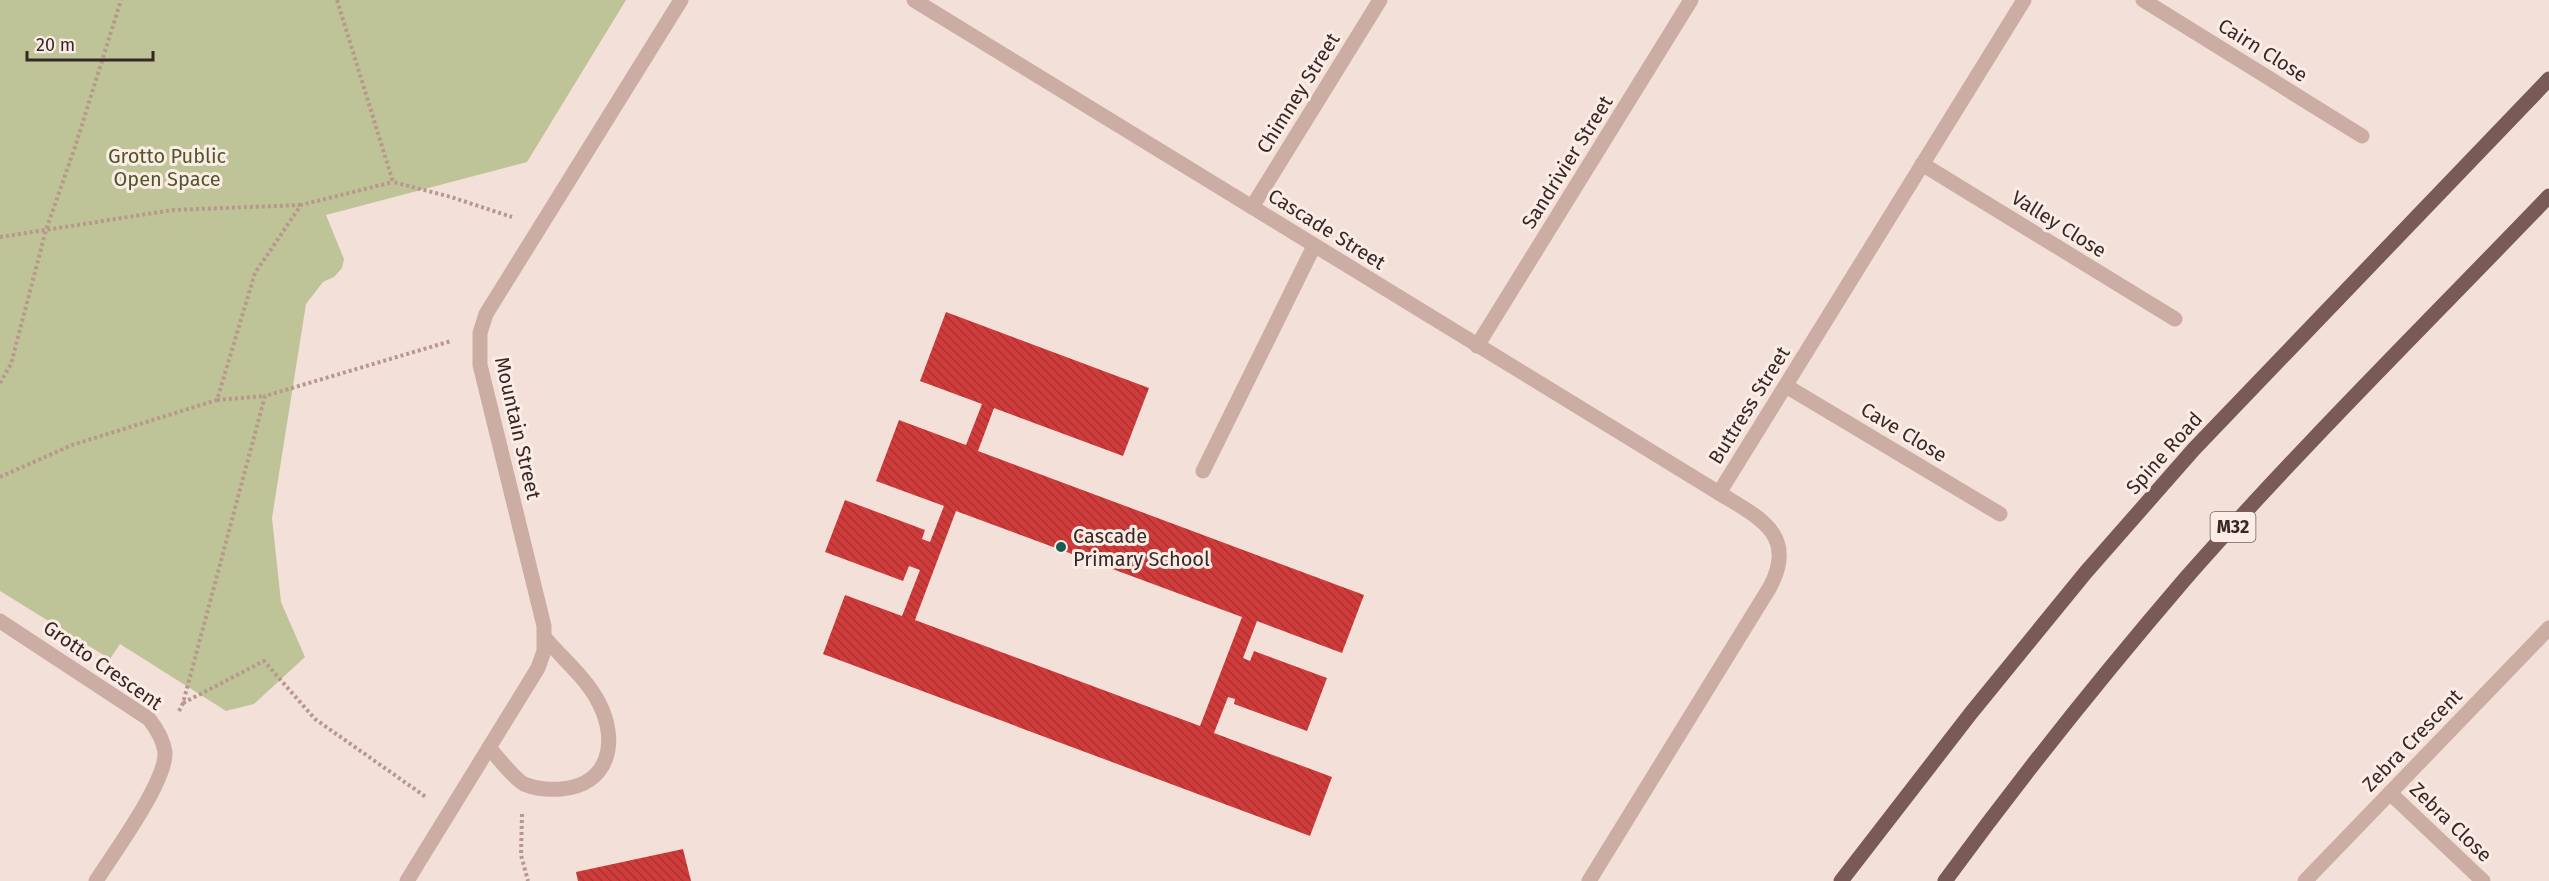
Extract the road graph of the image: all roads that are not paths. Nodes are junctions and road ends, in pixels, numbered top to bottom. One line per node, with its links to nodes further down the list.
1 (681, 0): 21 (street, Mountain Street)
2 (914, 0): 11 (street, Cascade Street)
3 (1380, 0): 11 (street, Chimney Street)
4 (1691, 0): 14 (street, Sandrivier Street)
5 (2024, 0): 9 (street, Buttress Street)
6 (2143, 0): 8 (street, Cairn Close)
7 (2549, 79): 27 (main road, Spine Road)
8 (2362, 136)
9 (1922, 164): 13 (street, Valley Close); 15 (street, Buttress Street)
10 (2549, 196): 28 (main road, M32)
11 (1252, 207): 12 (street, Cascade Street)
12 (1314, 246): 14 (street, Cascade Street); 16 (street)
13 (2175, 319)
14 (1477, 346): 17 (street, Cascade Street)
15 (1786, 386): 17 (street, Buttress Street); 18 (street, Cave Close)
16 (1203, 471)
17 (1719, 493): 26 (street, Buttress Street)
18 (2000, 514)
19 (0, 621): 24 (street, Grotto Crescent)
20 (2549, 628): 23 (street, Zebra Crescent)
21 (546, 639): 22 (street, Mountain Street); 22 (street)
22 (489, 748): 25 (street, Mountain Street)
23 (2390, 793): 29 (street, Zebra Crescent); 30 (street, Zebra Close)
24 (96, 881)
25 (407, 881)
26 (1589, 881)
27 (1841, 881)
28 (1945, 881)
29 (2305, 881)
30 (2483, 881)

